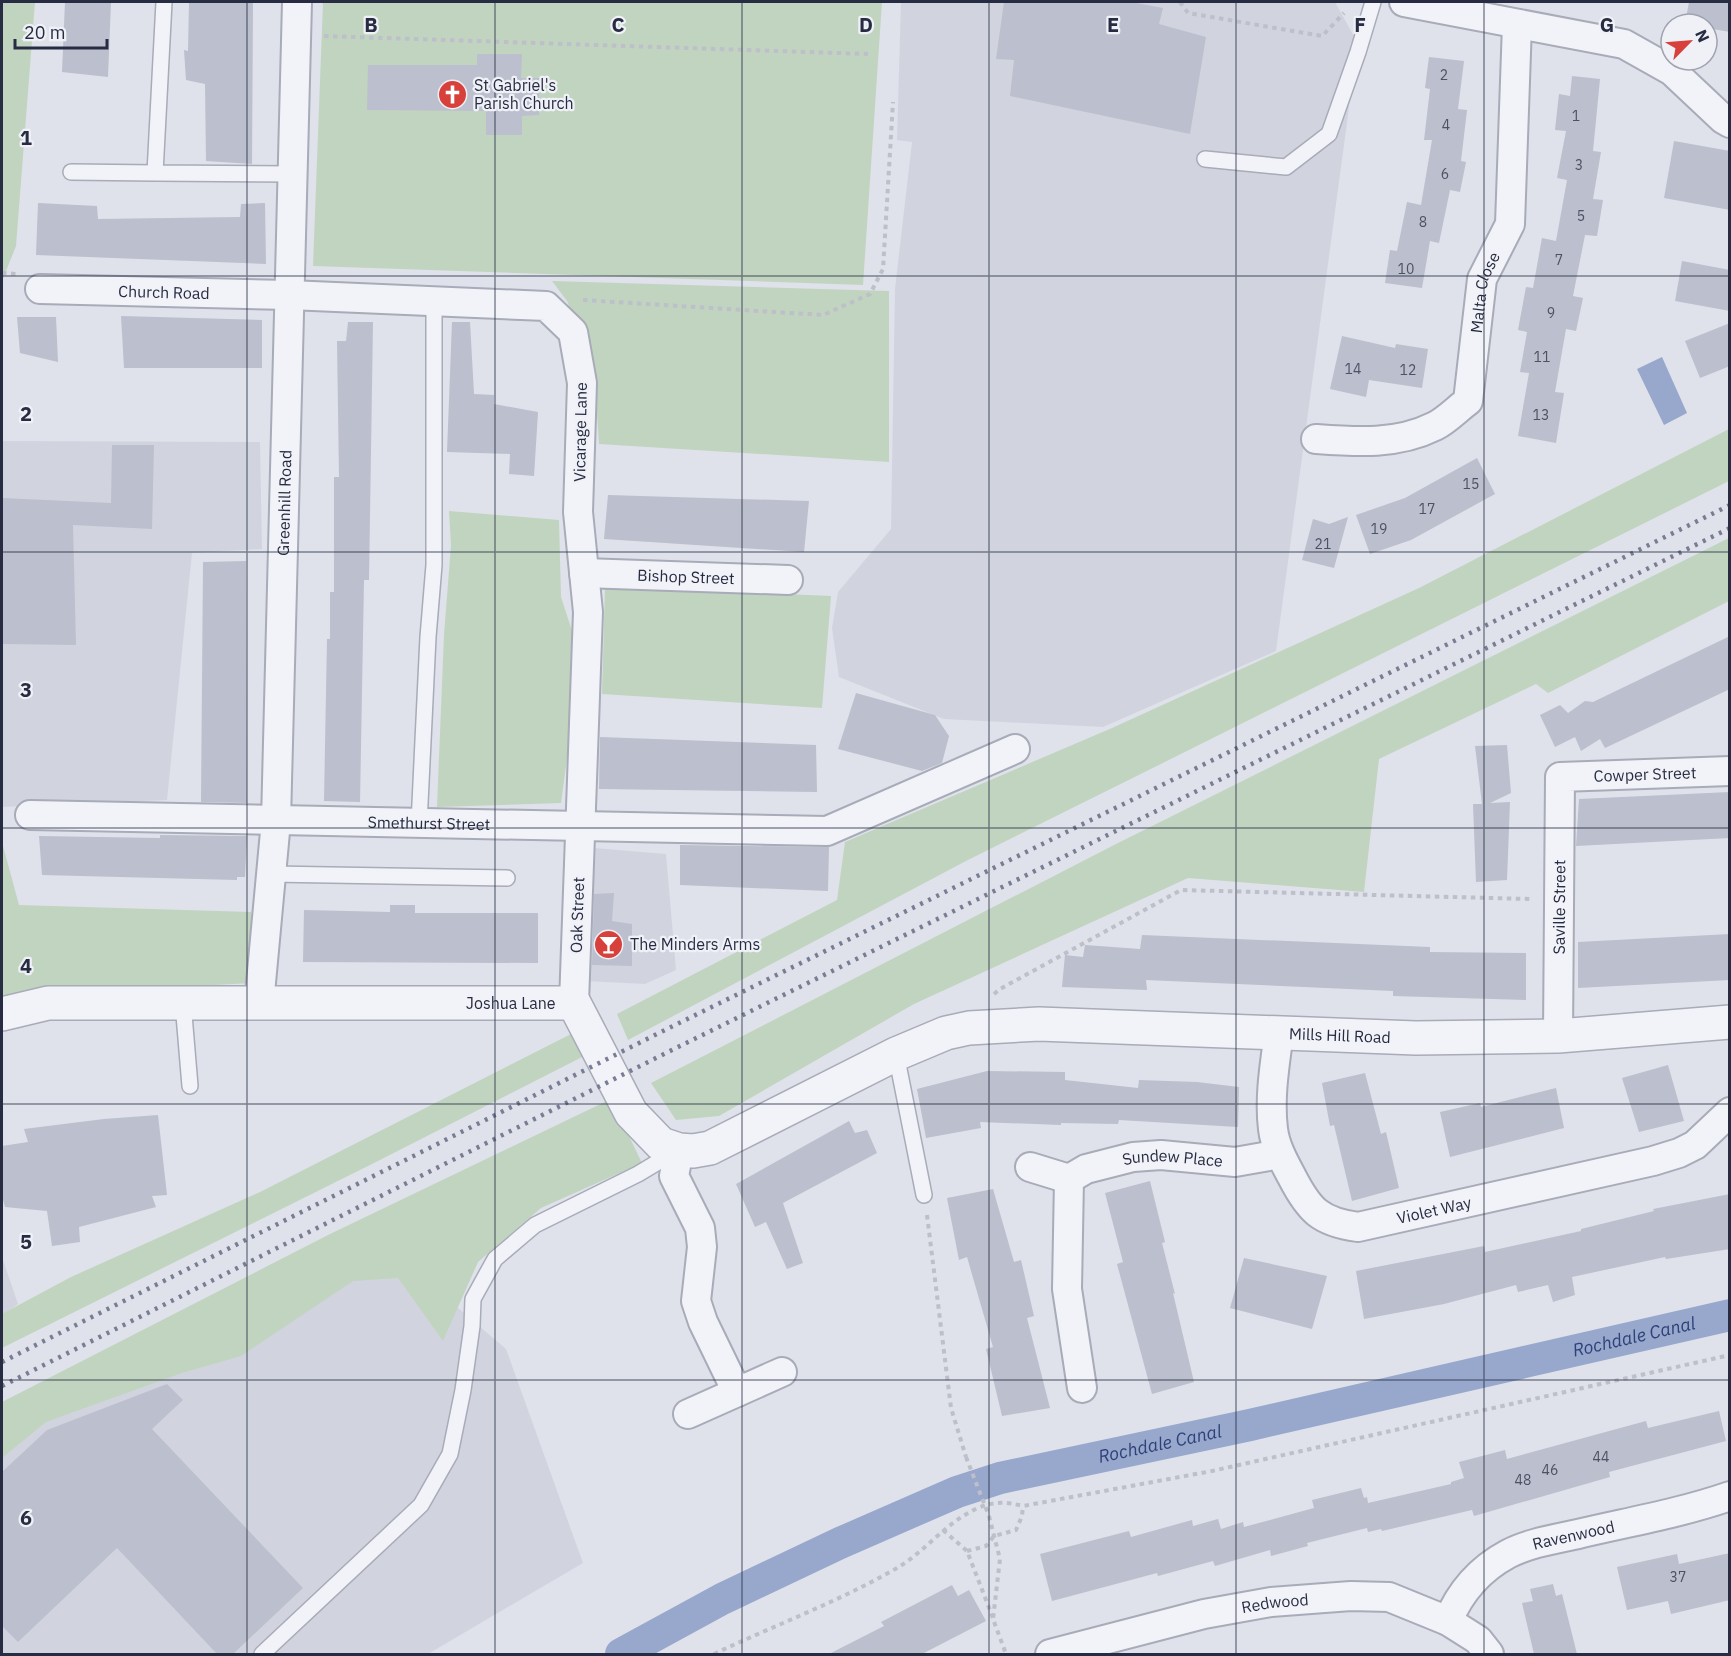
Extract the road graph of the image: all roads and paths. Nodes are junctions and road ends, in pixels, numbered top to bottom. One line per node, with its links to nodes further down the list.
1 (164, 2): 14 (lane)
2 (297, 2): 8 (street, Greenhill Road)
3 (1180, 2): 6 (path)
4 (1373, 2): 12 (lane)
5 (1404, 2): 7 (street)
6 (1349, 8)
7 (1517, 24): 11 (street); 21 (street, Malta Close)
8 (296, 33): 9 (path); 15 (street, Greenhill Road)
9 (868, 54)
10 (893, 102): 20 (path)
11 (1730, 123)
12 (1205, 159)
13 (71, 172): 14 (lane)
14 (155, 173): 15 (lane)
15 (292, 174): 18 (street, Greenhill Road)
16 (2, 273): 17 (path)
17 (29, 282): 18 (street, Church Road)
18 (289, 295): 19 (street); 28 (street, Greenhill Road)
19 (434, 302): 20 (street); 29 (lane)
20 (546, 306): 22 (street, Vicarage Lane)
21 (1316, 439)
22 (584, 573): 23 (street, Bishop Street); 30 (street, Vicarage Lane)
23 (788, 580)
24 (1015, 749): 30 (street, Smethurst Street)
25 (1730, 771): 26 (street, Cowper Street)
26 (1560, 777): 33 (street, Saville Street)
27 (30, 815): 28 (street, Smethurst Street)
28 (276, 821): 29 (street, Smethurst Street); 31 (street, Greenhill Road)
29 (419, 824): 30 (street, Smethurst Street)
30 (581, 827): 35 (street, Oak Street)
31 (271, 874): 32 (lane); 37 (street, Greenhill Road)
32 (507, 878)
33 (1559, 899): 34 (path); 41 (street, Saville Street)
34 (992, 996)
35 (574, 1003): 37 (street, Joshua Lane); 45 (street, Joshua Lane)
36 (183, 1004): 37 (street, Joshua Lane); 38 (street, Joshua Lane); 43 (lane)
37 (260, 1004)
38 (2, 1014)
39 (1730, 1022): 41 (street, Mills Hill Road)
40 (1279, 1032): 41 (street, Mills Hill Road); 42 (street, Mills Hill Road); 46 (street, Violet Way)
41 (1558, 1036)
42 (896, 1054): 45 (street); 49 (lane)
43 (189, 1086)
44 (1730, 1112): 46 (street, Violet Way)
45 (676, 1149): 53 (street); 62 (lane)
46 (1280, 1154): 48 (street, Sundew Place)
47 (1030, 1167): 48 (street)
48 (1069, 1179): 52 (street)
49 (924, 1195): 58 (path, bridge)
50 (1730, 1355): 56 (path)
51 (782, 1372): 53 (street)
52 (1082, 1388)
53 (737, 1392): 54 (street)
54 (688, 1414)
55 (1730, 1496): 61 (street, Ravenwood)
56 (1023, 1506): 57 (path); 58 (path)
57 (943, 1530): 59 (path); 63 (path)
58 (994, 1536): 59 (path); 60 (path)
59 (967, 1551): 60 (path)
60 (993, 1619): 64 (path)
61 (1448, 1621): 65 (street, Redwood); 66 (street, Redwood)
62 (262, 1654)
63 (714, 1654)
64 (1006, 1654)
65 (1050, 1654)
66 (1489, 1654)

